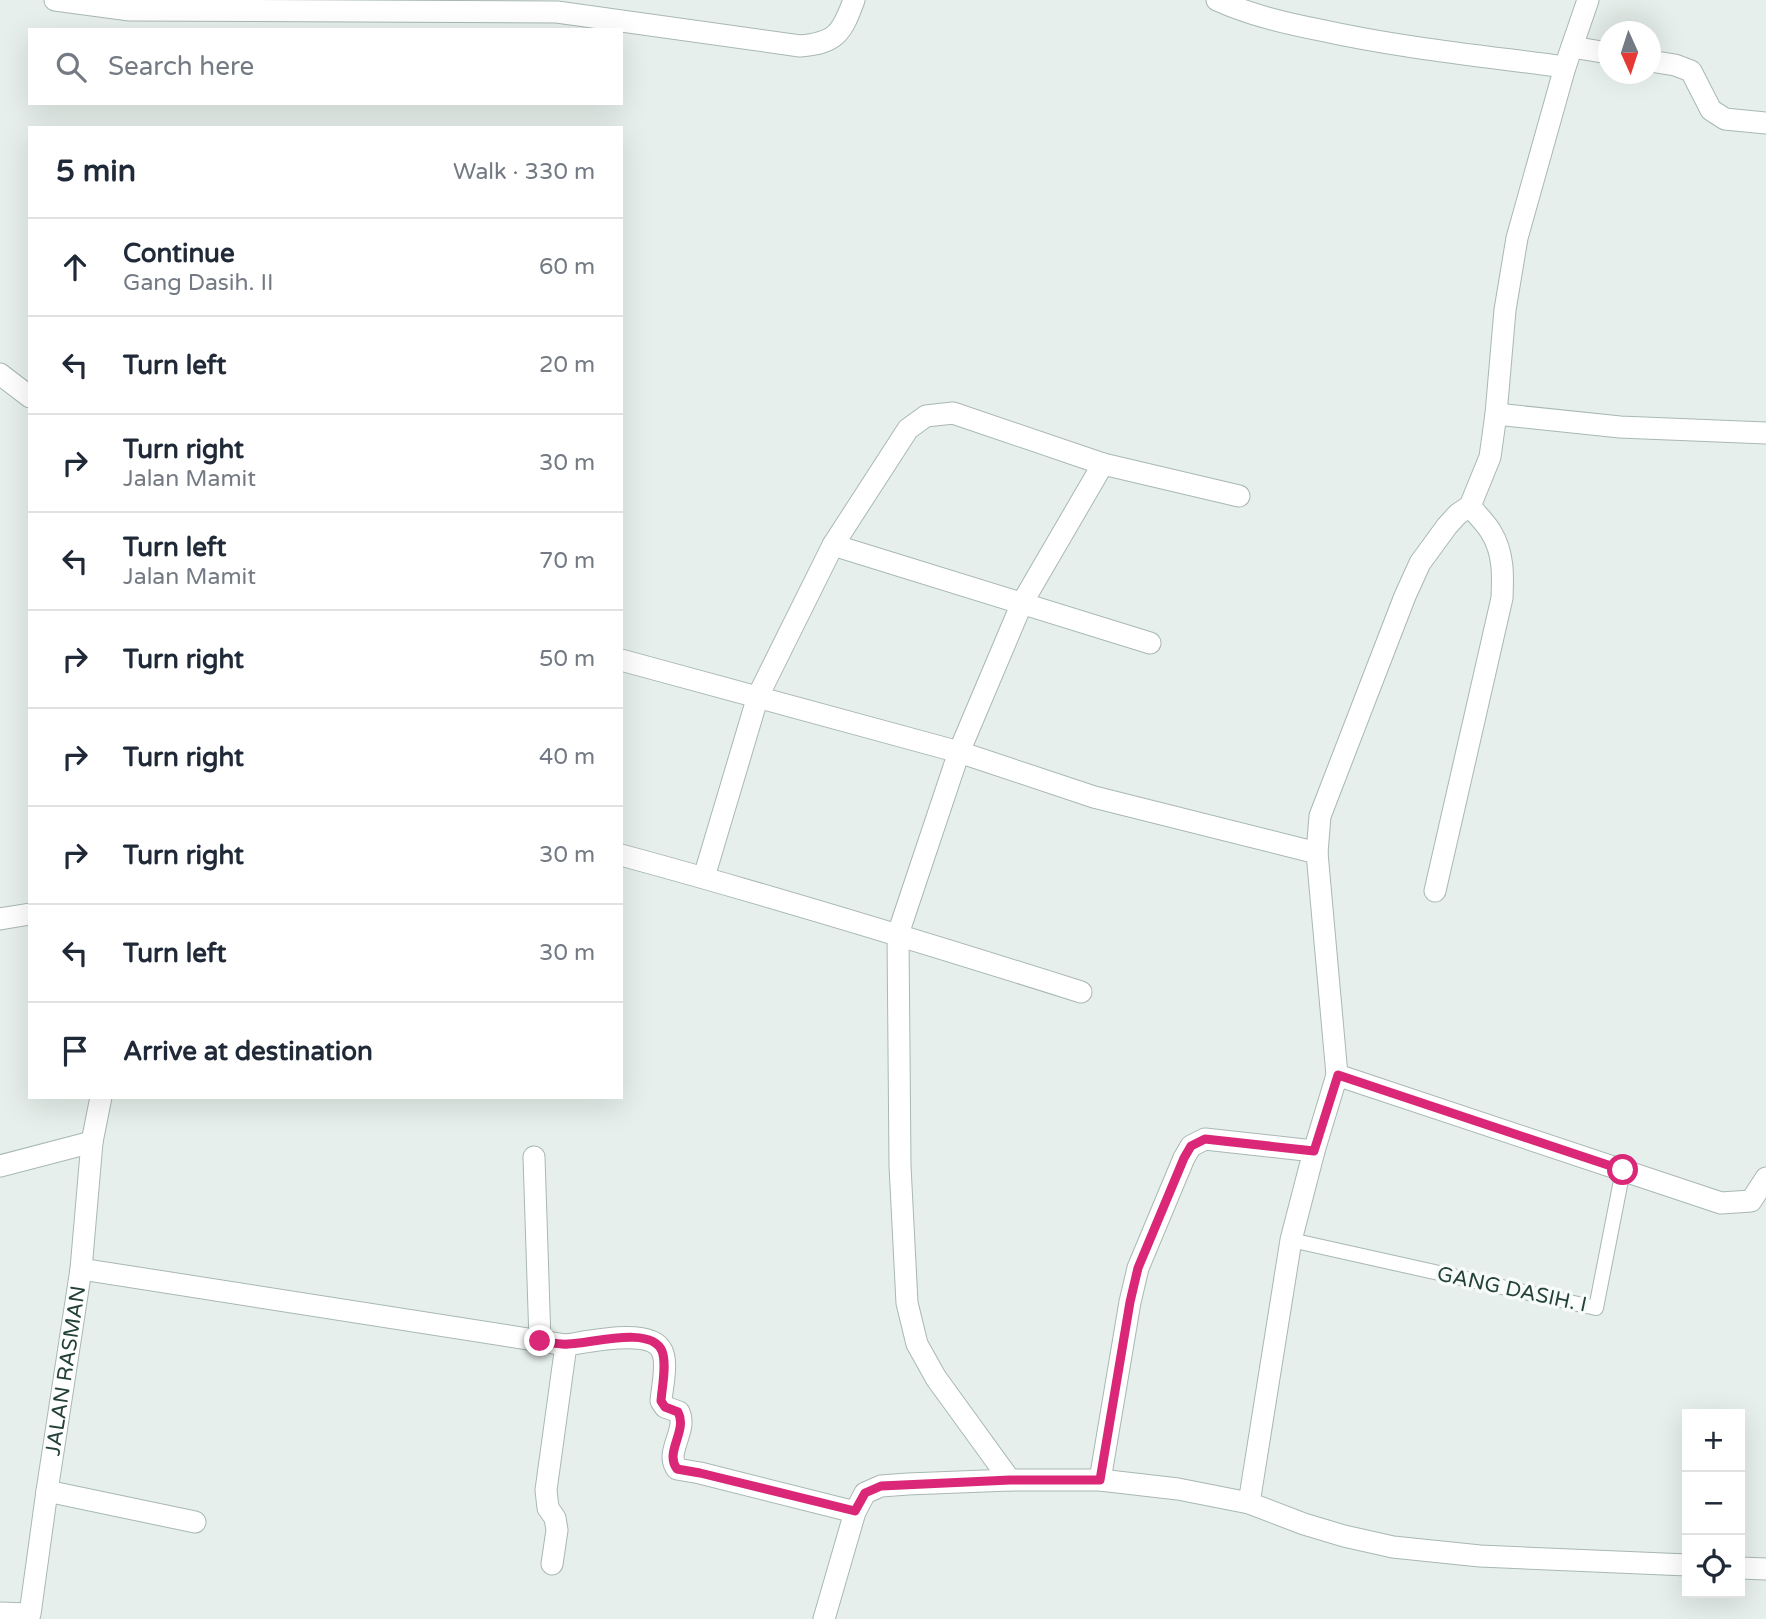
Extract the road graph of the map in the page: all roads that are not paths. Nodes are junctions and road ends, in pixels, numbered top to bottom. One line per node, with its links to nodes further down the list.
1 (55, 0): 5 (street)
2 (854, 0): 5 (street)
3 (1588, 0): 7 (street)
4 (1229, 3): 7 (street)
5 (558, 6)
6 (1598, 54): 7 (street)
7 (1569, 57): 12 (street)
8 (1661, 63): 9 (street)
9 (1766, 123)
10 (0, 374): 11 (street)
11 (28, 395)
12 (1496, 414): 13 (street); 16 (street)
13 (1766, 433)
14 (1103, 464): 15 (street); 17 (street); 18 (street)
15 (1240, 496)
16 (1470, 506): 23 (street); 26 (street)
17 (833, 545): 18 (street); 21 (street)
18 (1022, 603): 19 (street); 22 (street)
19 (1150, 643)
20 (623, 661): 21 (street)
21 (758, 696): 22 (street); 25 (street)
22 (959, 752): 23 (street); 29 (street)
23 (1317, 853): 31 (street)
24 (623, 856): 25 (street)
25 (704, 877): 29 (street)
26 (1435, 891)
27 (28, 914): 28 (street)
28 (0, 919)
29 (898, 934): 30 (street); 43 (street)
30 (1081, 992)
31 (1338, 1075): 34 (street); 37 (street)
32 (101, 1099): 33 (street, JALAN RASMAN)
33 (92, 1142): 36 (street); 40 (street, JALAN RASMAN)
34 (1314, 1151): 39 (street); 44 (street)
35 (534, 1157): 41 (street)
36 (0, 1166)
37 (1623, 1170): 38 (street); 39 (lane, GANG DASIH. I)
38 (1766, 1178)
39 (1291, 1240): 46 (street)
40 (81, 1269): 41 (street); 45 (street, JALAN RASMAN)
41 (540, 1341): 42 (street)
42 (566, 1345): 47 (street); 49 (street)
43 (1010, 1480): 44 (street); 47 (street)
44 (1100, 1480): 46 (street)
45 (47, 1491): 48 (street); 54 (street, JALAN RASMAN)
46 (1250, 1503): 50 (street)
47 (855, 1511): 55 (street)
48 (195, 1522)
49 (552, 1564)
50 (1682, 1565)
51 (1745, 1568): 52 (street)
52 (1766, 1569)
53 (0, 1613): 54 (street, JALAN RASMAN)
54 (30, 1616)
55 (824, 1619)

